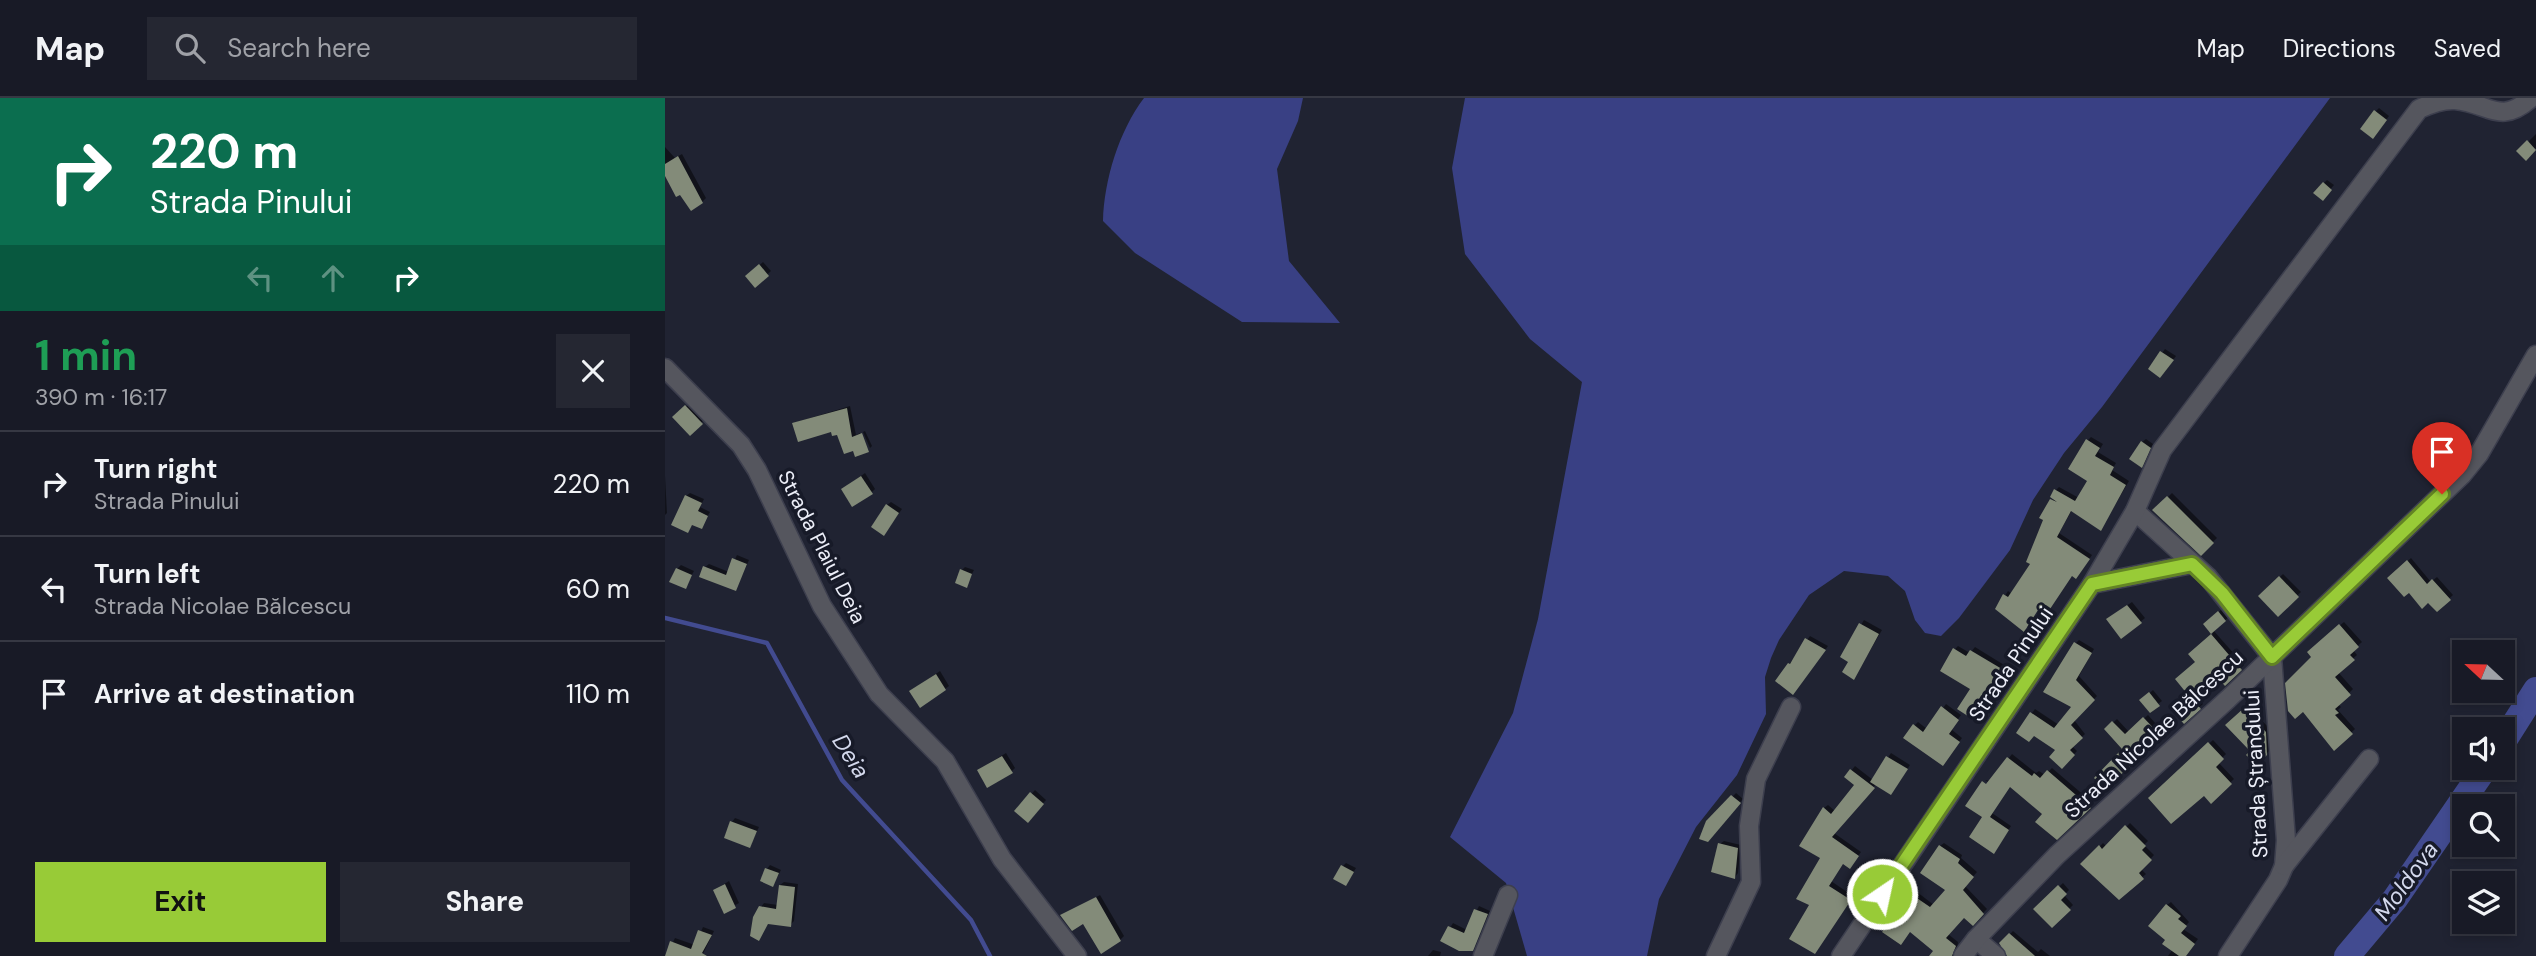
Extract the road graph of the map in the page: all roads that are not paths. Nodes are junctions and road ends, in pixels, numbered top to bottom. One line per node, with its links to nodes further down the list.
1 (2531, 98): 4 (street, Strada Pinului)
2 (2536, 355): 7 (street, Strada Nicolae Bălcescu)
3 (665, 368): 13 (street, Strada Plaiul Deia)
4 (2134, 511): 5 (street); 6 (street, Strada Pinului)
5 (2192, 564): 6 (street); 7 (street)
6 (2092, 584): 16 (street, Strada Pinului)
7 (2272, 657): 10 (street, Strada Ștrandului); 12 (street, Strada Nicolae Bălcescu)
8 (1791, 707): 15 (street)
9 (2369, 759): 10 (street)
10 (2284, 866): 19 (street, Strada Ștrandului)
11 (1508, 895): 14 (street)
12 (1976, 939): 17 (street, Strada Nicolae Bălcescu); 18 (street)
13 (1077, 956)
14 (1483, 956)
15 (1716, 956)
16 (1841, 956)
17 (1963, 956)
18 (1996, 956)
19 (2228, 956)

